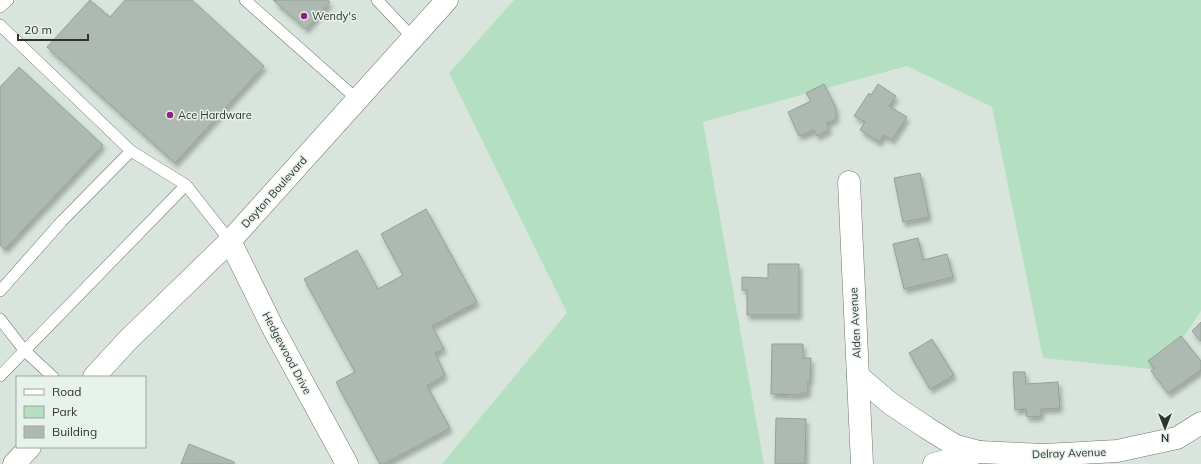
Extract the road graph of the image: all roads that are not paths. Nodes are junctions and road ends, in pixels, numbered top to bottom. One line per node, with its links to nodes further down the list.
1 (8, 0): 5 (lane)
2 (246, 0): 8 (lane)
3 (377, 0): 7 (lane)
4 (447, 0): 7 (street, Dayton Boulevard)
5 (0, 7)
6 (0, 24): 9 (lane)
7 (413, 38): 8 (street, Dayton Boulevard)
8 (358, 100): 12 (street, Dayton Boulevard)
9 (131, 151): 11 (lane); 13 (lane)
10 (849, 182): 19 (street, Alden Avenue)
11 (186, 184): 12 (lane); 15 (lane)
12 (230, 241): 18 (street, Dayton Boulevard); 24 (street, Hedgewood Drive)
13 (0, 291)
14 (0, 319): 15 (lane)
15 (24, 350): 16 (lane); 17 (lane)
16 (0, 376)
17 (52, 376)
18 (95, 376)
19 (858, 376): 22 (street); 25 (street, Alden Avenue)
20 (1201, 423): 22 (street, Delray Avenue)
21 (29, 448): 23 (street)
22 (979, 452): 26 (street, Delray Avenue)
23 (14, 464)
24 (347, 464)
25 (862, 464)
26 (934, 464)

